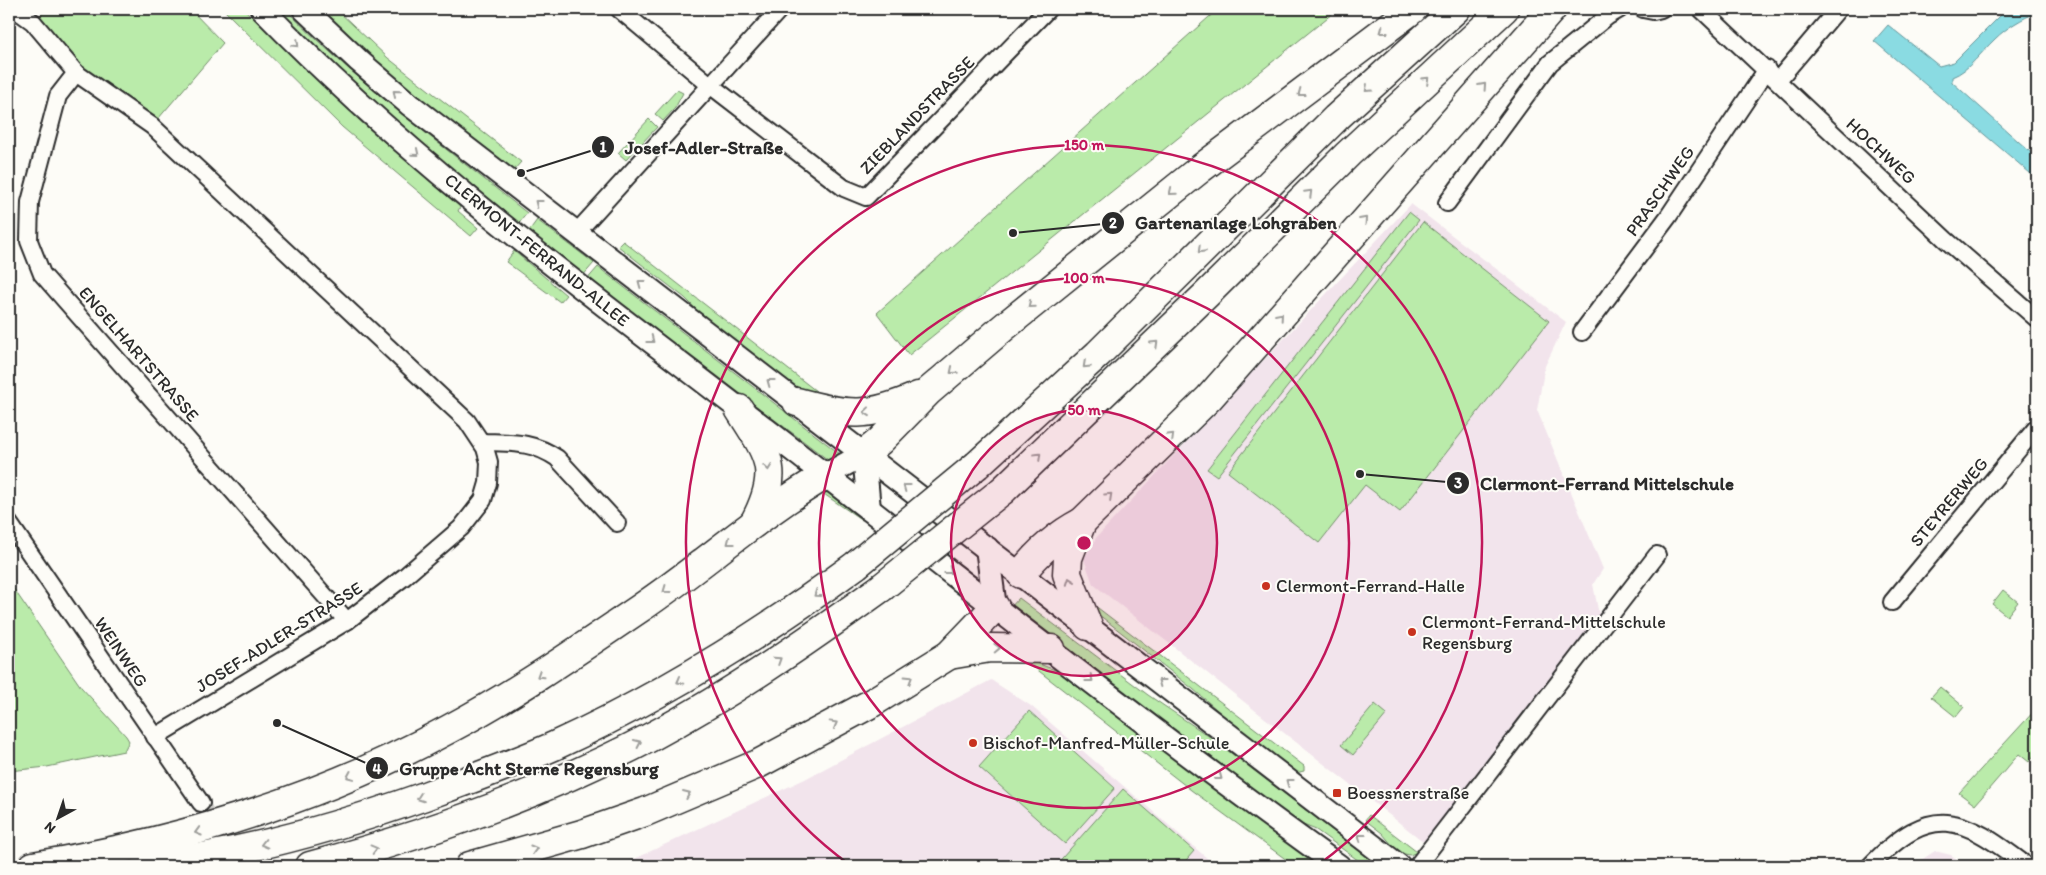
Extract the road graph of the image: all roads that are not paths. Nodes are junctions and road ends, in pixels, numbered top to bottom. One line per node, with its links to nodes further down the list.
1 (15, 9): 16 (street, JOSEF-ADLER-STRASSE)
2 (262, 9): 25 (street, CLERMONT-FERRAND-ALLEE, one-way to 25)
3 (304, 9): 20 (street, CLERMONT-FERRAND-ALLEE, one-way to 3)
4 (619, 9): 18 (street)
5 (780, 9): 18 (street)
6 (1048, 9): 18 (street, ZIEBLANDSTRASSE)
7 (1413, 9): 23 (highway, one-way to 23)
8 (1456, 9): 47 (highway, one-way to 47, bridge)
9 (1504, 9): 48 (highway, one-way to 9, bridge)
10 (1552, 9): 31 (highway, one-way to 10)
11 (1620, 9): 19 (street)
12 (1643, 9): 13 (street)
13 (1661, 9)
14 (1701, 9): 17 (street, HOCHWEG)
15 (1838, 9): 17 (street, PRASCHWEG)
16 (76, 73): 27 (street, JOSEF-ADLER-STRASSE); 40 (street, ENGELHARTSTRASSE)
17 (1772, 75): 21 (street, HOCHWEG); 22 (street, PRASCHWEG)
18 (710, 85): 20 (street)
19 (1447, 203)
20 (576, 233): 24 (street, CLERMONT-FERRAND-ALLEE, one-way to 20)
21 (2037, 319)
22 (1582, 332)
23 (929, 391): 24 (highway, one-way to 24); 28 (highway)
24 (797, 402): 28 (street, CLERMONT-FERRAND-ALLEE)
25 (739, 408): 29 (street, CLERMONT-FERRAND-ALLEE); 34 (highway, one-way to 34)
26 (2037, 427): 38 (street, STEYRERWEG)
27 (483, 442): 33 (street); 40 (street, JOSEF-ADLER-STRASSE)
28 (864, 454): 29 (street); 30 (street); 35 (street, CLERMONT-FERRAND-ALLEE, one-way to 28)
29 (826, 475): 30 (street, CLERMONT-FERRAND-ALLEE); 34 (highway)
30 (869, 509): 39 (street, CLERMONT-FERRAND-ALLEE, one-way to 39)
31 (1082, 522): 37 (highway); 41 (highway, one-way to 31)
32 (9, 523): 44 (street, WEINWEG)
33 (616, 523)
34 (754, 523): 46 (highway, one-way to 46)
35 (987, 548): 37 (street, CLERMONT-FERRAND-ALLEE); 39 (street)
36 (1657, 555): 52 (street)
37 (1021, 574): 39 (street); 41 (street, CLERMONT-FERRAND-ALLEE)
38 (1892, 602)
39 (995, 607): 42 (street, CLERMONT-FERRAND-ALLEE); 43 (highway)
40 (347, 622): 44 (street, JOSEF-ADLER-STRASSE)
41 (1088, 626): 51 (street, CLERMONT-FERRAND-ALLEE, one-way to 41)
42 (1051, 649): 43 (highway, one-way to 42); 50 (street, CLERMONT-FERRAND-ALLEE, one-way to 50)
43 (949, 655): 49 (highway, one-way to 43)
44 (155, 737): 45 (street, WEINWEG)
45 (200, 803)
46 (32, 866)
47 (146, 866)
48 (310, 866)
49 (470, 866)
50 (1339, 866)
51 (1399, 866)
52 (1417, 866)
53 (1870, 866): 54 (street)
54 (2026, 866)

